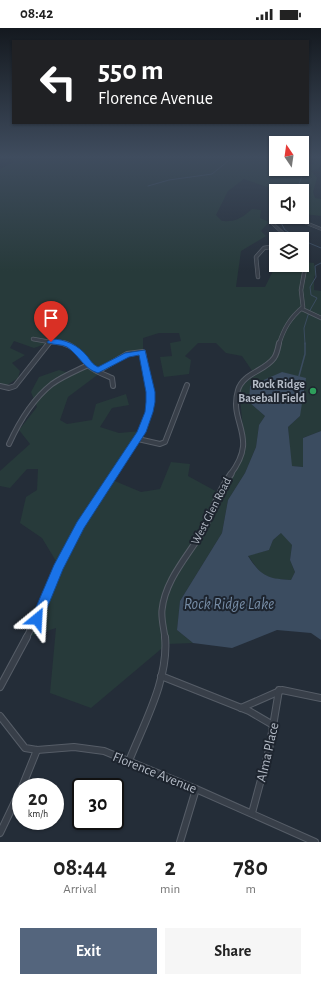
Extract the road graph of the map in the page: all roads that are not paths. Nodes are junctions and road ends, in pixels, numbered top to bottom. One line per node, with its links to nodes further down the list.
1 (321, 229): 2 (street)
2 (282, 232)
3 (269, 247): 5 (street)
4 (305, 272): 6 (street)
5 (258, 277)
6 (304, 310): 7 (street); 17 (street, West Glen Road)
7 (321, 318)
8 (33, 339): 9 (street)
9 (50, 342): 10 (street); 13 (street)
10 (88, 365): 11 (street); 16 (street)
11 (98, 371): 14 (street); 15 (street)
12 (187, 385): 15 (street)
13 (0, 386)
14 (113, 386)
15 (138, 439): 18 (street)
16 (10, 444)
17 (161, 676): 21 (street); 25 (street, West Glen Road)
18 (0, 687)
19 (279, 690): 20 (street); 21 (street); 23 (street, Alma Place)
20 (321, 698)
21 (241, 708): 23 (street)
22 (0, 716): 24 (street)
23 (274, 724): 29 (street, Alma Place)
24 (37, 750): 25 (street, Florence Avenue); 26 (street)
25 (129, 761): 27 (street, Florence Avenue)
26 (25, 778)
27 (196, 789): 29 (street, Florence Avenue); 31 (street)
28 (12, 807): 30 (street)
29 (252, 813): 32 (street, Florence Avenue)
30 (0, 833)
31 (180, 842)
32 (315, 842)

